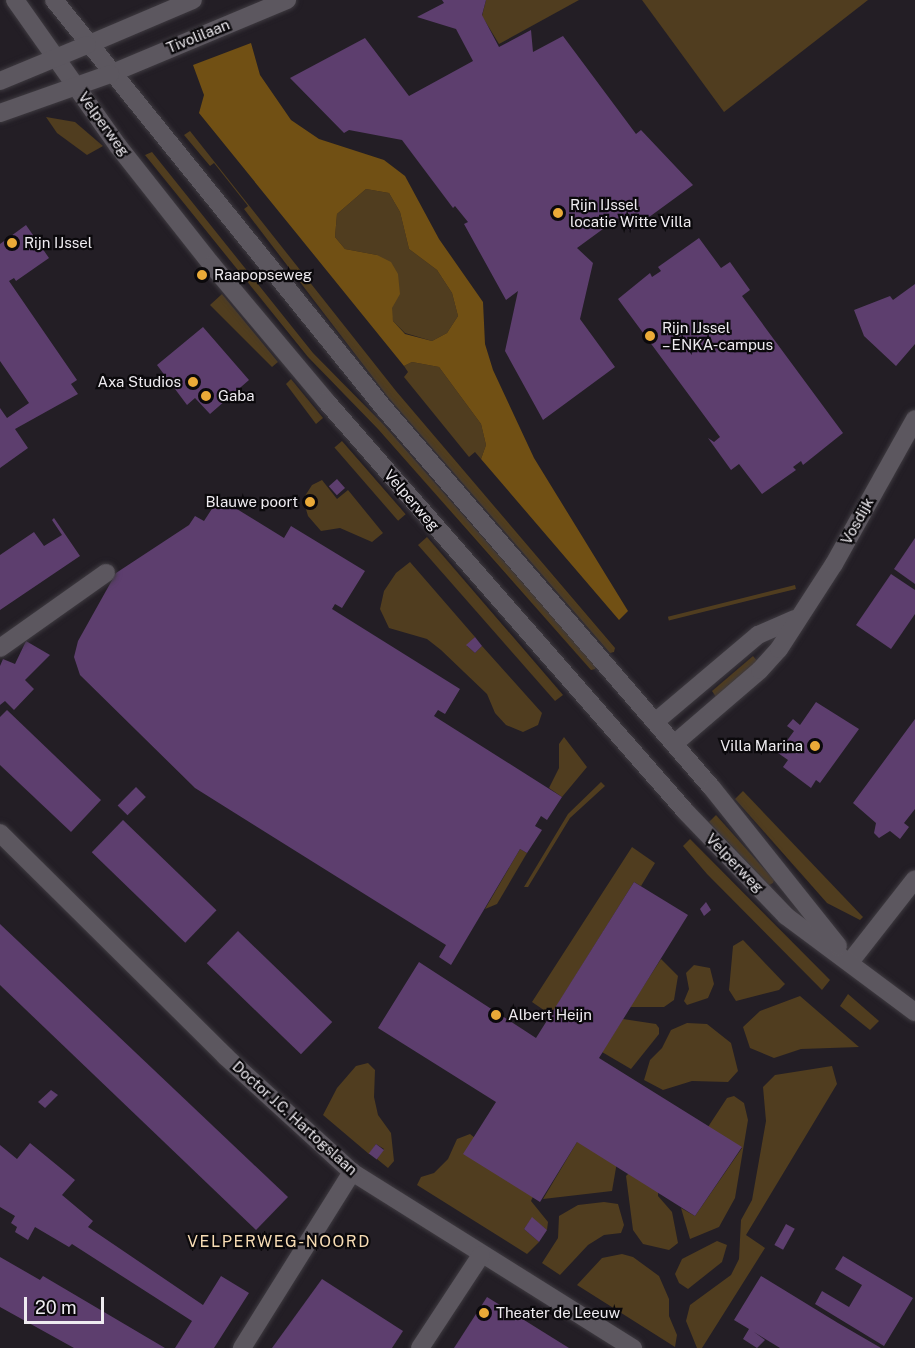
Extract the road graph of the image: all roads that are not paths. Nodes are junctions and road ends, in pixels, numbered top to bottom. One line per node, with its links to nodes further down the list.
1 (15, 0): 6 (main road, Velperweg)
2 (54, 0): 5 (main road, Velperweg)
3 (193, 0): 5 (main road)
4 (287, 0): 7 (main road, Tivolilaan)
5 (87, 45): 6 (main road); 7 (main road, Velperweg)
6 (57, 58): 8 (main road); 9 (main road, Velperweg)
7 (110, 74): 9 (main road, Tivolilaan); 15 (main road, Velperweg)
8 (0, 81)
9 (77, 87): 10 (main road); 19 (main road, Velperweg)
10 (0, 113)
11 (915, 419): 13 (main road, Vosdijk)
12 (106, 573): 14 (main road)
13 (795, 619): 15 (main road); 16 (main road, Vosdijk)
14 (0, 648)
15 (656, 722): 16 (main road, Velperweg)
16 (674, 744): 19 (main road, Velperweg)
17 (0, 833): 21 (main road, Doctor J.C. Hartogslaan)
18 (915, 879): 19 (main road)
19 (850, 962): 20 (main road, Velperweg)
20 (915, 1012)
21 (352, 1172): 22 (main road, Doctor J.C. Hartogslaan); 23 (main road)
22 (481, 1254): 24 (main road); 25 (main road, Doctor J.C. Hartogslaan)
23 (242, 1348)
24 (420, 1348)
25 (633, 1348)

